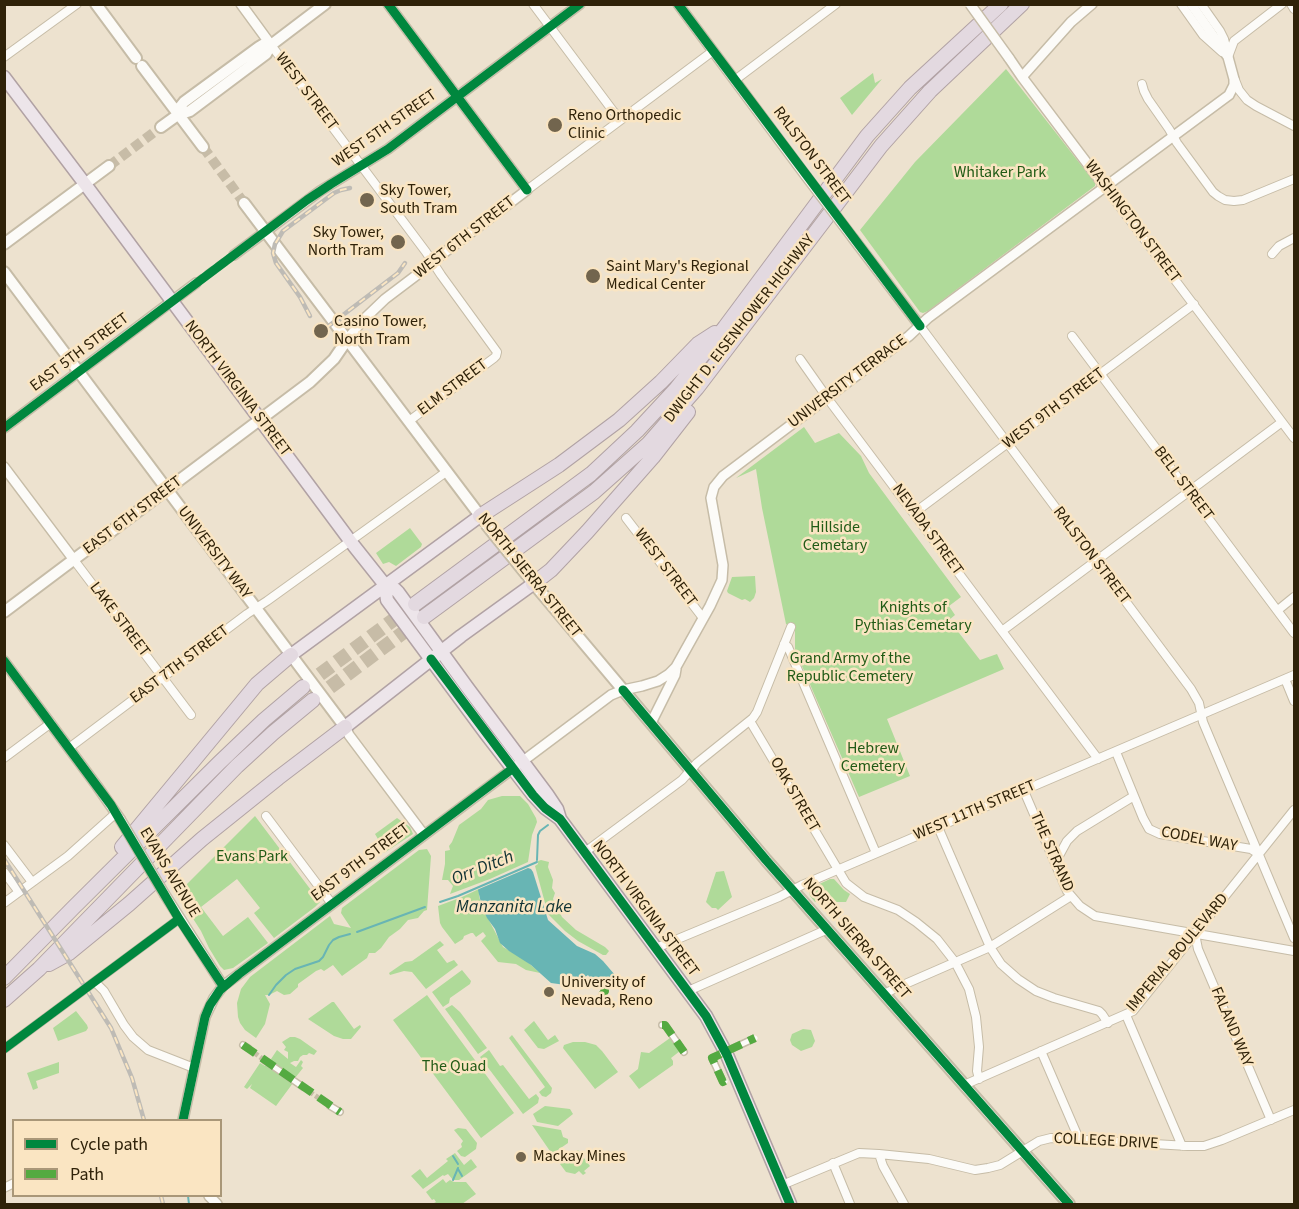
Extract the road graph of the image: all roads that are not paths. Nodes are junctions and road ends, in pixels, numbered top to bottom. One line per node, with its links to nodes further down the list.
1 (77, 4): 24 (street)
2 (96, 4): 32 (main road)
3 (241, 4): 22 (street, WEST STREET)
4 (325, 4): 22 (main road)
5 (388, 4): 31 (street)
6 (533, 4): 21 (street)
7 (580, 4): 21 (street, WEST 5TH STREET)
8 (678, 4): 23 (street, RALSTON STREET)
9 (836, 4): 19 (street)
10 (970, 4): 26 (street, WASHINGTON STREET, bridge)
11 (1001, 4): 57 (highway, DWIGHT D. EISENHOWER HIGHWAY)
12 (1022, 4): 47 (highway, DWIGHT D. EISENHOWER HIGHWAY)
13 (1092, 4): 26 (street)
14 (1180, 4): 25 (street)
15 (1191, 4): 25 (street)
16 (1201, 4): 25 (street)
17 (1282, 4): 25 (street)
18 (1291, 4): 20 (street)
19 (826, 7): 28 (street)
20 (1294, 9)
21 (550, 27): 31 (street, WEST 5TH STREET); 33 (street)
22 (271, 45): 32 (main road); 38 (street, WEST STREET)
23 (713, 51): 28 (street, RALSTON STREET); 33 (street, WEST 6TH STREET)
24 (4, 57)
25 (1228, 57): 27 (street)
26 (1022, 77): 42 (street, WASHINGTON STREET)
27 (1234, 79): 34 (street); 36 (street, UNIVERSITY TERRACE)
28 (735, 80): 56 (street, RALSTON STREET, bridge)
29 (1142, 84): 36 (street)
30 (7, 85): 41 (main road, NORTH VIRGINIA STREET)
31 (456, 97): 38 (street, WEST 5TH STREET); 43 (street)
32 (178, 114): 35 (main road); 37 (main road)
33 (621, 119): 43 (street, WEST 6TH STREET)
34 (1294, 126)
35 (161, 127)
36 (1173, 136): 40 (street); 42 (street, UNIVERSITY TERRACE)
37 (203, 147)
38 (361, 165): 45 (street, WEST 5TH STREET); 51 (street, WEST STREET)
39 (109, 166): 41 (main road)
40 (1294, 179)
41 (86, 184): 48 (main road); 54 (main road, NORTH VIRGINIA STREET)
42 (1105, 187): 55 (street, WASHINGTON STREET); 56 (street, UNIVERSITY TERRACE)
43 (527, 190): 51 (street, WEST 6TH STREET)
44 (244, 203): 45 (main road, NORTH SIERRA STREET)
45 (265, 231): 50 (street, WEST 5TH STREET); 59 (main road, NORTH SIERRA STREET)
46 (1294, 238): 49 (street)
47 (807, 242): 81 (highway); 88 (highway, DWIGHT D. EISENHOWER HIGHWAY)
48 (4, 244)
49 (1272, 254)
50 (234, 255)
51 (432, 262): 59 (street, WEST 6TH STREET); 60 (street, WEST STREET)
52 (4, 272): 62 (main road, UNIVERSITY WAY)
53 (196, 283): 54 (street)
54 (172, 301): 62 (street, EAST 5TH STREET); 65 (main road, NORTH VIRGINIA STREET)
55 (1194, 304): 63 (street, WEST 9TH STREET); 67 (street, WASHINGTON STREET)
56 (920, 326): 64 (street, UNIVERSITY TERRACE); 70 (street, RALSTON STREET)
57 (725, 327): 77 (highway); 84 (highway, DWIGHT D. EISENHOWER HIGHWAY)
58 (1072, 336): 63 (street, BELL STREET)
59 (347, 340): 65 (main road, WEST 6TH STREET); 66 (main road, NORTH SIERRA STREET)
60 (496, 354): 66 (street, ELM STREET)
61 (800, 359): 64 (street, NEVADA STREET)
62 (79, 372): 68 (street, EAST 5TH STREET); 73 (main road, UNIVERSITY WAY)
63 (1100, 374): 70 (street, WEST 9TH STREET); 74 (street, BELL STREET)
64 (828, 397): 75 (street, NEVADA STREET); 89 (street, UNIVERSITY TERRACE)
65 (260, 419): 73 (main road, EAST 6TH STREET); 78 (main road, NORTH VIRGINIA STREET)
66 (409, 421): 72 (main road, NORTH SIERRA STREET)
67 (1282, 422): 69 (street, WASHINGTON STREET); 74 (street)
68 (4, 428)
69 (1294, 438)
70 (1007, 443): 75 (street, WEST 9TH STREET); 80 (street, RALSTON STREET)
71 (4, 467): 79 (street, LAKE STREET)
72 (446, 472): 77 (main road, NORTH SIERRA STREET); 78 (street, EAST 7TH STREET)
73 (167, 490): 79 (main road, EAST 6TH STREET); 85 (main road, UNIVERSITY WAY)
74 (1189, 492): 80 (street); 86 (street, BELL STREET)
75 (914, 513): 91 (street, NEVADA STREET)
76 (626, 518): 89 (street, WEST STREET)
77 (483, 520): 81 (main road, NORTH SIERRA STREET, bridge); 82 (main road)
78 (351, 541): 82 (main road, NORTH VIRGINIA STREET); 85 (street, EAST 7TH STREET)
79 (74, 560): 87 (main road, EAST 6TH STREET); 99 (street, LAKE STREET)
80 (1095, 561): 91 (street); 106 (street, RALSTON STREET)
81 (530, 580): 95 (main road); 102 (main road, NORTH SIERRA STREET)
82 (384, 585): 94 (main road); 95 (main road, NORTH VIRGINIA STREET)
83 (1294, 597): 86 (street)
84 (415, 604)
85 (256, 609): 94 (main road, UNIVERSITY WAY); 99 (street, EAST 7TH STREET)
86 (1278, 610): 92 (street, BELL STREET)
87 (4, 612)
88 (424, 617)
89 (703, 618): 97 (street, UNIVERSITY TERRACE)
90 (791, 627): 93 (street)
91 (1002, 631): 114 (street, NEVADA STREET)
92 (1294, 633)
93 (784, 644): 107 (street); 126 (street)
94 (291, 655): 110 (main road, UNIVERSITY WAY); 137 (highway)
95 (436, 655): 110 (main road); 115 (main road, NORTH VIRGINIA STREET)
96 (4, 661): 108 (street, EVANS AVENUE)
97 (676, 667): 102 (street, UNIVERSITY TERRACE); 109 (street)
98 (1294, 675): 100 (street, WEST 11TH STREET)
99 (163, 678): 105 (street, LAKE STREET); 111 (street, EAST 7TH STREET)
100 (1285, 679): 104 (street); 106 (street, WEST 11TH STREET)
101 (303, 687): 137 (highway)
102 (623, 690): 109 (main road, NORTH SIERRA STREET); 115 (street)
103 (313, 700): 146 (highway)
104 (1294, 701)
105 (191, 715)
106 (1201, 715): 112 (street, WEST 11TH STREET); 127 (street, RALSTON STREET)
107 (750, 721): 116 (street); 129 (street, OAK STREET)
108 (51, 723): 111 (street, EVANS AVENUE); 113 (street)
109 (651, 723): 116 (main road, NORTH SIERRA STREET)
110 (345, 727): 123 (street, UNIVERSITY WAY); 146 (highway)
111 (69, 747): 120 (street, EVANS AVENUE)
112 (1116, 752): 114 (street, WEST 11TH STREET); 118 (street, CODEL WAY)
113 (4, 758)
114 (1098, 759): 117 (street, WEST 11TH STREET)
115 (518, 765): 123 (street, EAST 9TH STREET); 125 (main road, NORTH VIRGINIA STREET)
116 (691, 770): 125 (street); 132 (main road, NORTH SIERRA STREET)
117 (1024, 791): 122 (street, WEST 11TH STREET); 128 (street, THE STRAND)
118 (1134, 796): 127 (street, CODEL WAY); 128 (street)
119 (1294, 810): 127 (street, IMPERIAL BOULEVARD)
120 (118, 816): 131 (street); 138 (street, EVANS AVENUE, bridge)
121 (266, 816): 136 (street)
122 (938, 827): 126 (street, WEST 11TH STREET); 142 (street)
123 (424, 834): 136 (street, EAST 9TH STREET)
124 (4, 845): 131 (street)
125 (585, 852): 143 (main road, NORTH VIRGINIA STREET)
126 (876, 853): 129 (street, WEST 11TH STREET)
127 (1259, 854): 140 (street, IMPERIAL BOULEVARD); 141 (street, RALSTON STREET)
128 (1055, 863): 134 (street, THE STRAND)
129 (837, 870): 132 (street, WEST 11TH STREET); 145 (street, OAK STREET)
130 (4, 872): 133 (street)
131 (32, 882): 133 (street)
132 (793, 890): 139 (main road, NORTH SIERRA STREET); 143 (street, WEST 11TH STREET)
133 (19, 892): 135 (street)
134 (1071, 896): 140 (street, THE STRAND); 142 (street)
135 (4, 903)
136 (332, 904): 149 (street, EAST 9TH STREET)
137 (73, 908): 147 (highway)
138 (179, 918): 148 (street); 149 (street, EVANS AVENUE)
139 (828, 929): 151 (street); 153 (main road, NORTH SIERRA STREET)
140 (1195, 934): 144 (street, THE STRAND); 155 (street, IMPERIAL BOULEVARD); 172 (street, FALAND WAY)
141 (1294, 938)
142 (990, 947): 145 (street); 156 (street)
143 (656, 948): 151 (main road, NORTH VIRGINIA STREET)
144 (1294, 951)
145 (955, 962): 153 (street); 164 (street, OAK STREET)
146 (39, 969): 154 (highway)
147 (4, 978)
148 (95, 982): 159 (street); 163 (street)
149 (223, 986): 163 (street)
150 (604, 986): 152 (street)
151 (688, 991): 178 (main road, NORTH VIRGINIA STREET)
152 (602, 994)
153 (885, 994): 166 (main road, NORTH SIERRA STREET)
154 (4, 1000)
155 (1126, 1015): 156 (street, IMPERIAL BOULEVARD); 174 (street)
156 (1108, 1023): 160 (street, IMPERIAL BOULEVARD)
157 (662, 1025): 161 (street)
158 (755, 1038): 165 (street, bridge)
159 (4, 1049)
160 (1041, 1051): 164 (street, IMPERIAL BOULEVARD); 173 (street)
161 (684, 1052)
162 (264, 1060): 167 (street)
163 (194, 1068): 171 (street)
164 (979, 1079): 166 (street, IMPERIAL BOULEVARD)
165 (726, 1081)
166 (964, 1085): 175 (main road, NORTH SIERRA STREET)
167 (303, 1087)
168 (330, 1106): 170 (street)
169 (1294, 1110): 172 (street, COLLEGE DRIVE)
170 (340, 1112)
171 (183, 1119)
172 (1270, 1120): 174 (street, COLLEGE DRIVE)
173 (1079, 1139): 174 (street, COLLEGE DRIVE); 175 (street, COLLEGE DRIVE)
174 (1182, 1146)
175 (1023, 1152): 176 (street, COLLEGE DRIVE); 182 (main road, NORTH SIERRA STREET)
176 (879, 1154): 177 (street, COLLEGE DRIVE); 181 (street)
177 (833, 1163): 178 (street, COLLEGE DRIVE); 180 (street)
178 (782, 1185): 179 (main road, NORTH VIRGINIA STREET)
179 (790, 1204)
180 (850, 1204)
181 (904, 1204)
182 (1069, 1204)

